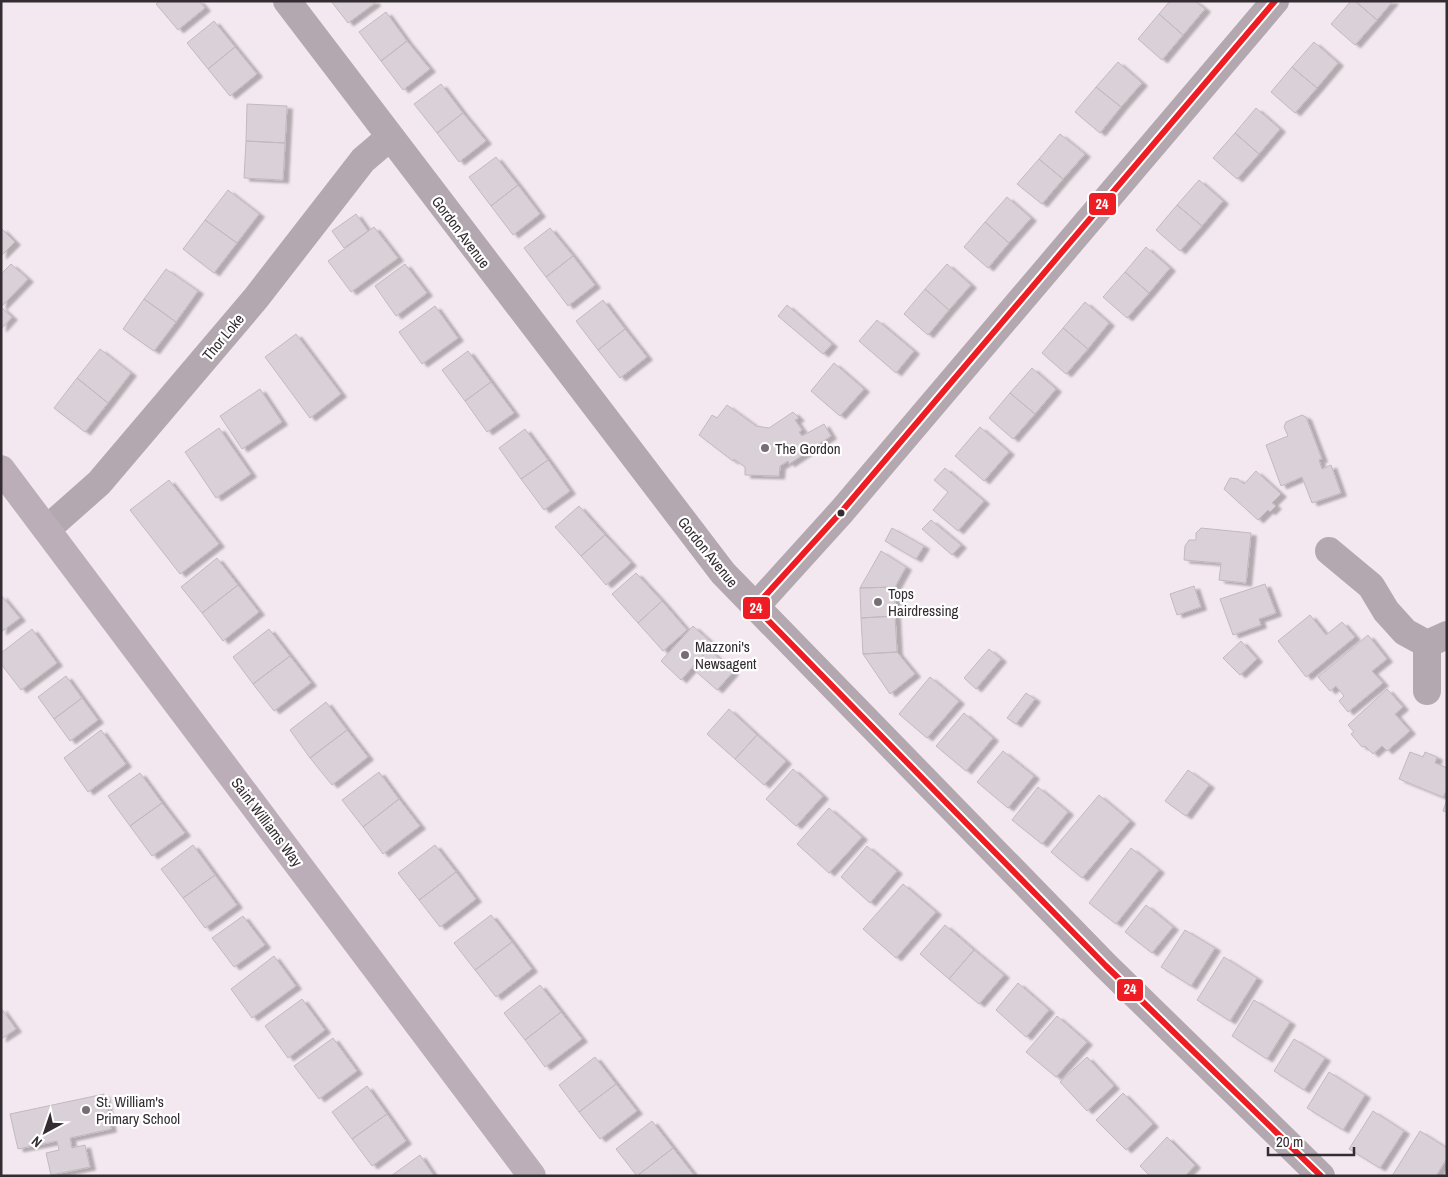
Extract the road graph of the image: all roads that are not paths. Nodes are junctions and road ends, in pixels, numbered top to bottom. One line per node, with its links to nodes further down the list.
1 (286, 1): 3 (street, Gordon Avenue)
2 (1276, 1): 7 (street)
3 (390, 137): 5 (street, Thor Loke); 7 (street, Gordon Avenue)
4 (1, 468): 5 (highway, Saint Williams Way)
5 (47, 529): 10 (highway, Saint Williams Way)
6 (1329, 551): 8 (street)
7 (755, 607): 11 (street, Gordon Avenue)
8 (1437, 640): 9 (street)
9 (1427, 691)
10 (532, 1176)
11 (1321, 1176)

